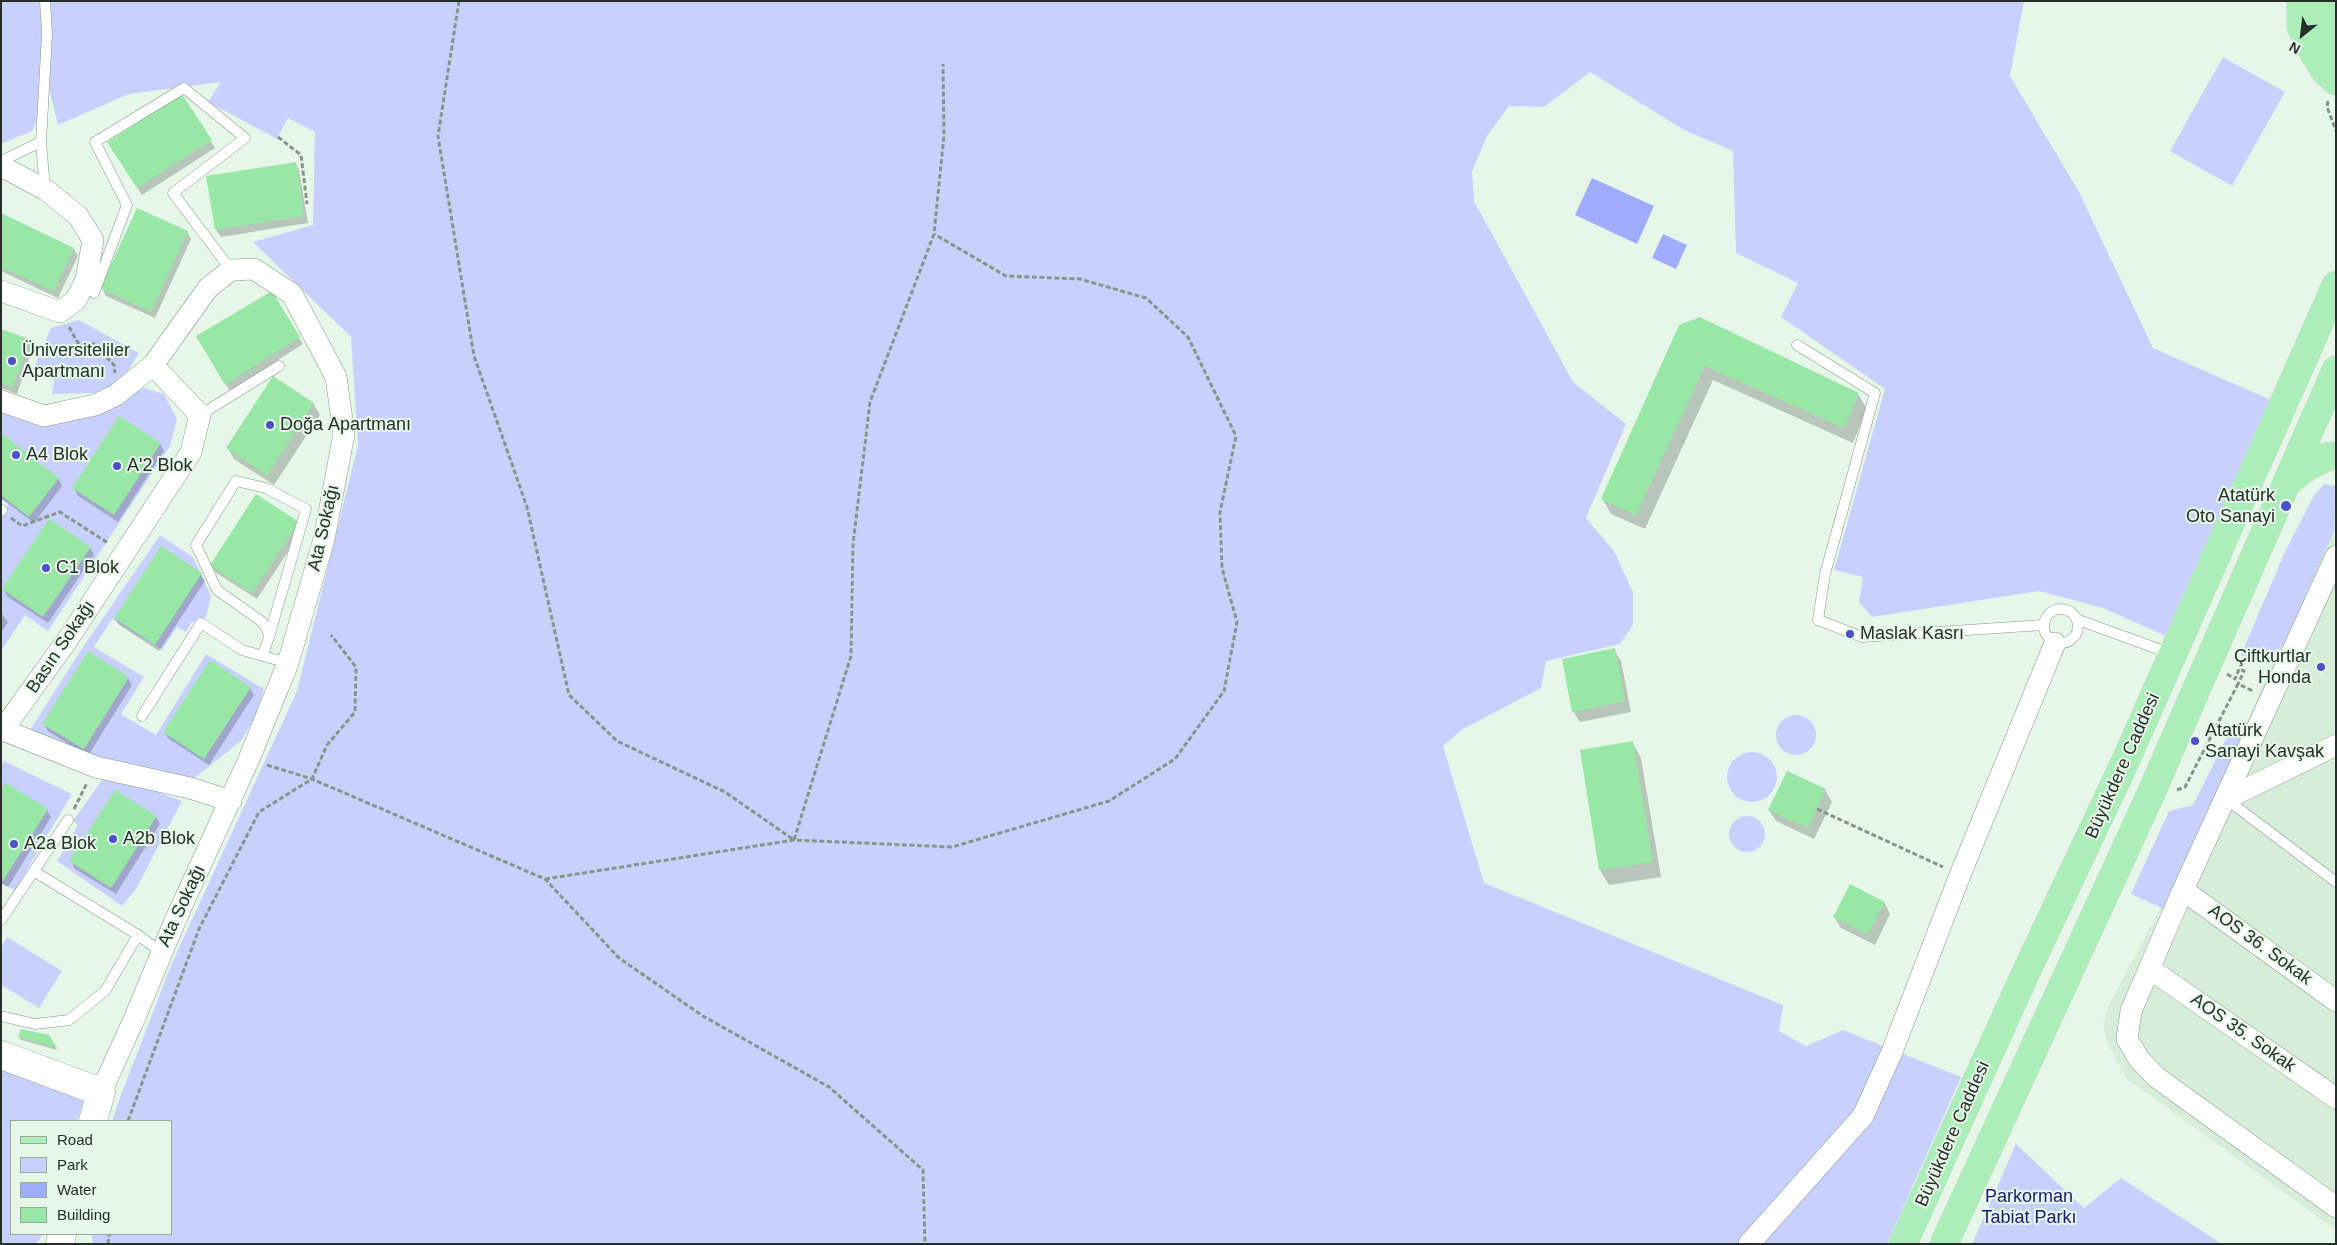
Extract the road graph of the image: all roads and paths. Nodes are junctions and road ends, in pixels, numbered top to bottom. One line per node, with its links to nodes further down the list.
1 (45, 1): 11 (lane)
2 (459, 1): 56 (path)
3 (2301, 1): 7 (main road)
4 (2322, 1): 5 (main road)
5 (2336, 47)
6 (944, 64): 16 (path)
7 (2336, 81)
8 (2327, 107): 9 (path)
9 (2336, 131)
10 (278, 137): 15 (path)
11 (42, 142): 12 (lane); 14 (lane)
12 (1, 161)
13 (1, 166): 14 (street)
14 (46, 190): 21 (street)
15 (307, 204)
16 (934, 234): 56 (path); 56 (path)
17 (232, 270): 20 (lane); 23 (street); 41 (street, Ata Sokağı)
18 (2336, 285): 39 (main road, Büyükdere Caddesi)
19 (1, 292): 21 (street)
20 (94, 293)
21 (60, 312): 26 (path)
22 (1797, 345): 35 (lane)
23 (153, 365): 26 (street); 28 (street)
24 (279, 366): 28 (lane)
25 (2336, 370): 30 (main road, Büyükdere Caddesi)
26 (116, 395): 27 (street)
27 (1, 401)
28 (200, 414): 32 (street, Basın Sokağı)
29 (2336, 456): 30 (main road)
30 (2287, 483): 69 (main road, Büyükdere Caddesi)
31 (2, 511): 32 (path)
32 (124, 552): 46 (street, Basın Sokağı)
33 (2336, 556): 44 (street)
34 (2076, 619): 35 (lane); 38 (lane); 39 (lane)
35 (2043, 625): 38 (lane)
36 (332, 635): 51 (path)
37 (269, 637): 37 (lane); 40 (lane)
38 (2055, 642): 59 (street)
39 (2172, 654): 58 (main road, Büyükdere Caddesi)
40 (263, 655): 41 (lane); 45 (lane)
41 (288, 662): 48 (street, Ata Sokağı)
42 (2235, 679): 43 (path)
43 (2238, 684): 44 (path); 50 (path)
44 (2278, 686): 52 (street)
45 (142, 716)
46 (2, 731): 49 (street, Basın Sokağı)
47 (2336, 746): 52 (street)
48 (249, 759): 51 (path); 53 (street, Ata Sokağı)
49 (96, 767): 53 (street, Basın Sokağı); 55 (path)
50 (2190, 778)
51 (312, 779): 60 (path); 74 (path)
52 (2226, 800): 61 (lane); 62 (street)
53 (231, 801): 65 (street, Ata Sokağı)
54 (1817, 809): 59 (path)
55 (68, 820): 57 (lane)
56 (794, 840): 60 (path)
57 (35, 872): 63 (lane); 64 (lane)
58 (2074, 872): 69 (main road); 78 (main road, Büyükdere Caddesi)
59 (1960, 875): 77 (street)
60 (545, 879): 76 (path)
61 (2336, 882)
62 (2183, 890): 66 (street); 67 (street, AOS 36. Sokak)
63 (1, 920)
64 (138, 935): 65 (lane); 68 (lane)
65 (161, 952): 71 (street, Ata Sokağı)
66 (2150, 969): 72 (street, AOS 35. Sokak); 75 (street)
67 (2336, 1001)
68 (1, 1016)
69 (2043, 1025): 79 (main road, Büyükdere Caddesi)
70 (1, 1055): 71 (street)
71 (101, 1092): 73 (street)
72 (2336, 1098)
73 (93, 1120)
74 (128, 1120)
75 (2336, 1207)
76 (925, 1244)
77 (1749, 1244)
78 (1904, 1244)
79 (1944, 1244)

